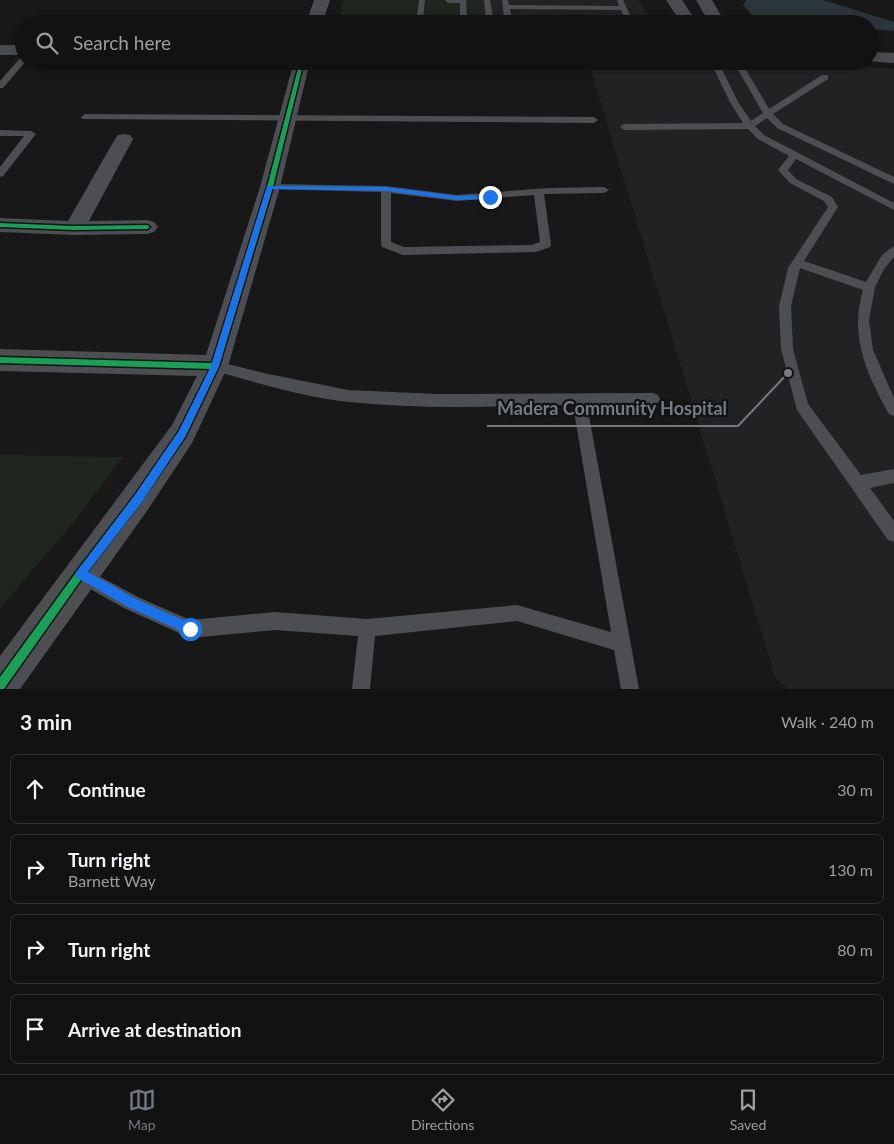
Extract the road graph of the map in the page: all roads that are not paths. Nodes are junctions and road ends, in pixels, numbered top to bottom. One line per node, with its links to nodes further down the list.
1 (322, 0): 14 (main road)
2 (463, 0): 8 (lane); 13 (lane)
3 (488, 0): 17 (lane)
4 (620, 0): 11 (lane)
5 (674, 0): 19 (highway)
6 (704, 0): 20 (highway)
7 (424, 1): 15 (lane)
8 (448, 1)
9 (506, 3): 10 (lane)
10 (538, 4): 11 (lane)
11 (624, 8): 18 (lane)
12 (449, 9): 13 (lane)
13 (464, 9): 16 (lane)
14 (317, 15)
15 (422, 15)
16 (464, 15)
17 (489, 15)
18 (627, 15)
19 (684, 15)
20 (713, 15)
21 (0, 50): 22 (main road)
22 (15, 50)
23 (879, 57): 24 (main road)
24 (894, 58)
25 (15, 70): 30 (lane)
26 (300, 70): 33 (street)
27 (719, 70): 35 (lane)
28 (742, 70): 31 (lane)
29 (826, 77): 31 (lane)
30 (0, 86)
31 (768, 114): 35 (lane); 41 (lane)
32 (85, 117): 33 (lane)
33 (288, 119): 34 (lane); 42 (street)
34 (594, 120)
35 (748, 126): 36 (lane); 39 (lane)
36 (624, 127)
37 (0, 133): 40 (lane)
38 (124, 139): 49 (street)
39 (795, 155): 46 (lane); 51 (lane)
40 (0, 174)
41 (894, 181)
42 (270, 187): 43 (lane); 54 (street)
43 (386, 189): 45 (lane); 45 (lane)
44 (604, 190): 45 (lane)
45 (539, 192)
46 (894, 207)
47 (0, 225): 49 (street)
48 (147, 227): 49 (street)
49 (74, 228)
50 (894, 250): 52 (lane)
51 (796, 264): 52 (lane); 59 (lane)
52 (870, 288): 57 (lane)
53 (0, 360): 54 (street)
54 (215, 366): 55 (lane); 61 (street)
55 (579, 399): 56 (lane); 63 (lane)
56 (653, 399)
57 (894, 410)
58 (894, 476): 59 (lane)
59 (857, 483): 60 (lane)
60 (894, 534)
61 (80, 574): 62 (lane); 64 (street)
62 (367, 628): 63 (lane); 65 (lane)
63 (621, 643): 66 (lane)
64 (0, 686)
65 (361, 689)
66 (630, 689)

